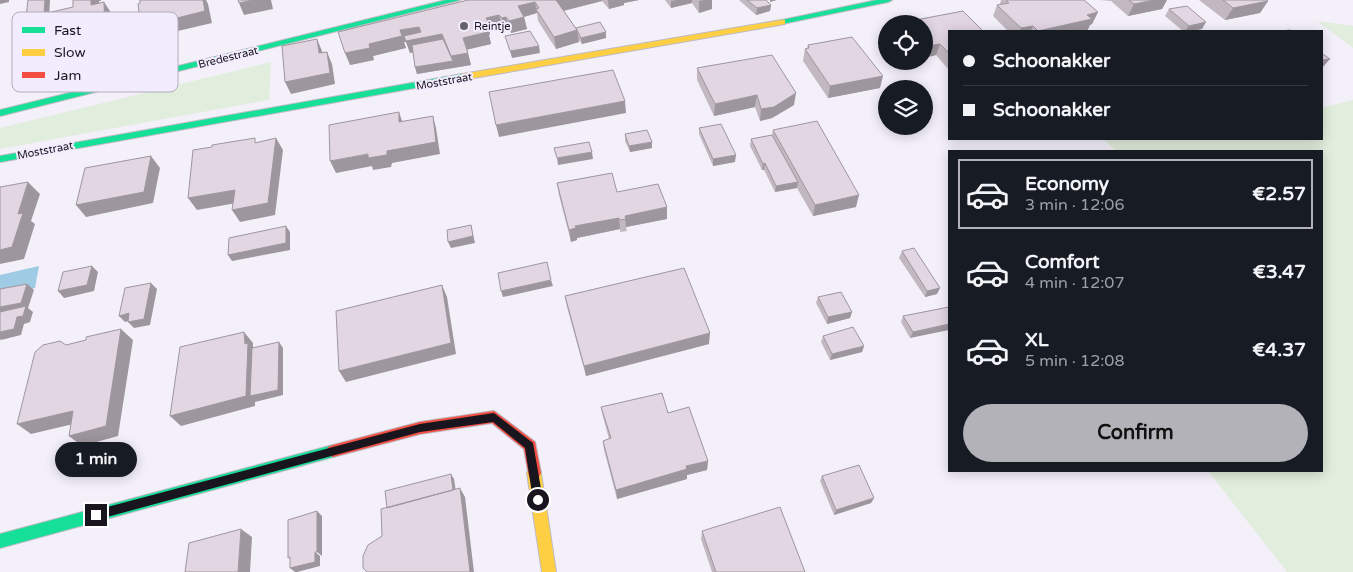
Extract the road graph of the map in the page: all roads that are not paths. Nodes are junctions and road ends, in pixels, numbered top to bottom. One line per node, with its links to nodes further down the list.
1 (456, 0): 3 (street, Bredestraat)
2 (888, 0): 6 (street, Moststraat)
3 (178, 69)
4 (85, 92): 5 (street, Bredestraat)
5 (0, 113)
6 (0, 159)
7 (0, 541): 8 (street)
8 (549, 572)

